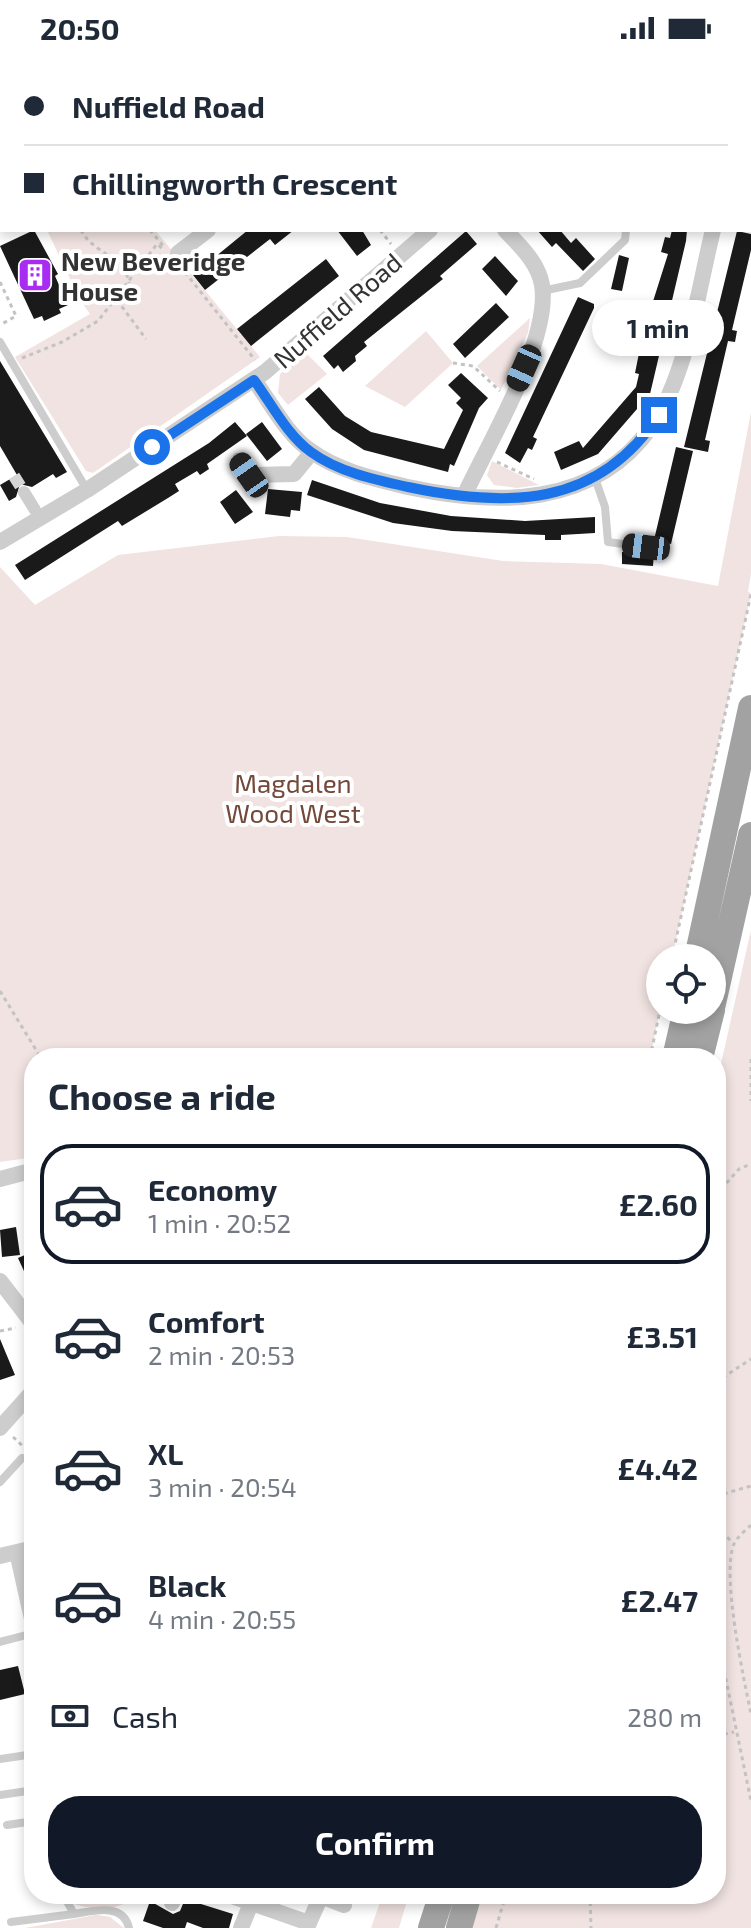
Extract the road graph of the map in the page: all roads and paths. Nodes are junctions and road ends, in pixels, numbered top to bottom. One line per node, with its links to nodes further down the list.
1 (82, 232): 10 (path)
2 (152, 232): 8 (path)
3 (205, 232): 8 (street)
4 (428, 232): 18 (street, Nuffield Road)
5 (507, 232): 11 (street)
6 (626, 232): 11 (lane)
7 (712, 232): 24 (street)
8 (173, 256): 10 (path); 18 (path)
9 (0, 282): 13 (path)
10 (129, 283): 12 (path)
11 (542, 291): 19 (street)
12 (117, 300): 14 (path); 16 (path)
13 (0, 325)
14 (146, 339)
15 (0, 342): 16 (lane)
16 (12, 362): 25 (lane)
17 (453, 363): 19 (path)
18 (260, 376): 20 (street); 25 (street, Nuffield Road)
19 (511, 396): 21 (street)
20 (312, 452): 23 (street); 28 (street)
21 (483, 455): 27 (path); 28 (street)
22 (237, 457): 23 (lane)
23 (249, 475)
24 (595, 478): 27 (street); 31 (lane)
25 (87, 490): 30 (street, Nuffield Road)
26 (24, 492): 29 (street)
27 (560, 492): 28 (street)
28 (464, 496)
29 (35, 510)
30 (0, 542)
31 (646, 547)
32 (751, 594): 35 (path)
33 (751, 708): 36 (highway)
34 (751, 835): 37 (highway)
35 (675, 944)
36 (700, 944)
37 (726, 947)
38 (0, 991): 42 (path)
39 (657, 1024): 43 (path)
40 (683, 1024): 44 (highway)
41 (708, 1024): 45 (highway)
42 (35, 1048)
43 (652, 1048)
44 (677, 1048)
45 (702, 1048)
46 (751, 1059): 47 (path)
47 (751, 1101)
48 (751, 1164): 51 (path)
49 (24, 1173): 50 (street)
50 (0, 1179)
51 (726, 1184)
52 (0, 1281): 53 (street)
53 (24, 1311)
54 (751, 1359): 55 (path)
55 (726, 1375)
56 (24, 1401): 57 (street)
57 (0, 1428): 58 (path)
58 (24, 1453)
59 (24, 1455): 60 (lane)
60 (0, 1482)
61 (751, 1486): 62 (path)
62 (726, 1493)
63 (751, 1525): 65 (path)
64 (726, 1536): 65 (path)
65 (734, 1544): 71 (path)
66 (8, 1554): 67 (street)
67 (24, 1601)
68 (24, 1634): 69 (lane)
69 (0, 1642)
70 (726, 1687): 72 (path)
71 (751, 1714)
72 (734, 1732): 73 (path); 78 (path)
73 (726, 1734)
74 (24, 1755): 75 (lane)
75 (0, 1759)
76 (24, 1791): 77 (lane)
77 (0, 1795)
78 (751, 1801)
79 (24, 1822): 80 (lane)
80 (7, 1825)
81 (68, 1904): 89 (lane)
82 (251, 1904): 93 (street)
83 (263, 1904): 91 (street)
84 (318, 1904): 91 (street)
85 (439, 1904): 94 (highway)
86 (466, 1904): 95 (highway)
87 (503, 1904): 96 (path)
88 (590, 1904): 97 (path)
89 (74, 1914): 90 (lane); 92 (lane)
90 (11, 1922)
91 (308, 1926)
92 (129, 1928)
93 (241, 1928)
94 (431, 1928)
95 (459, 1928)
96 (496, 1928)
97 (591, 1928)

